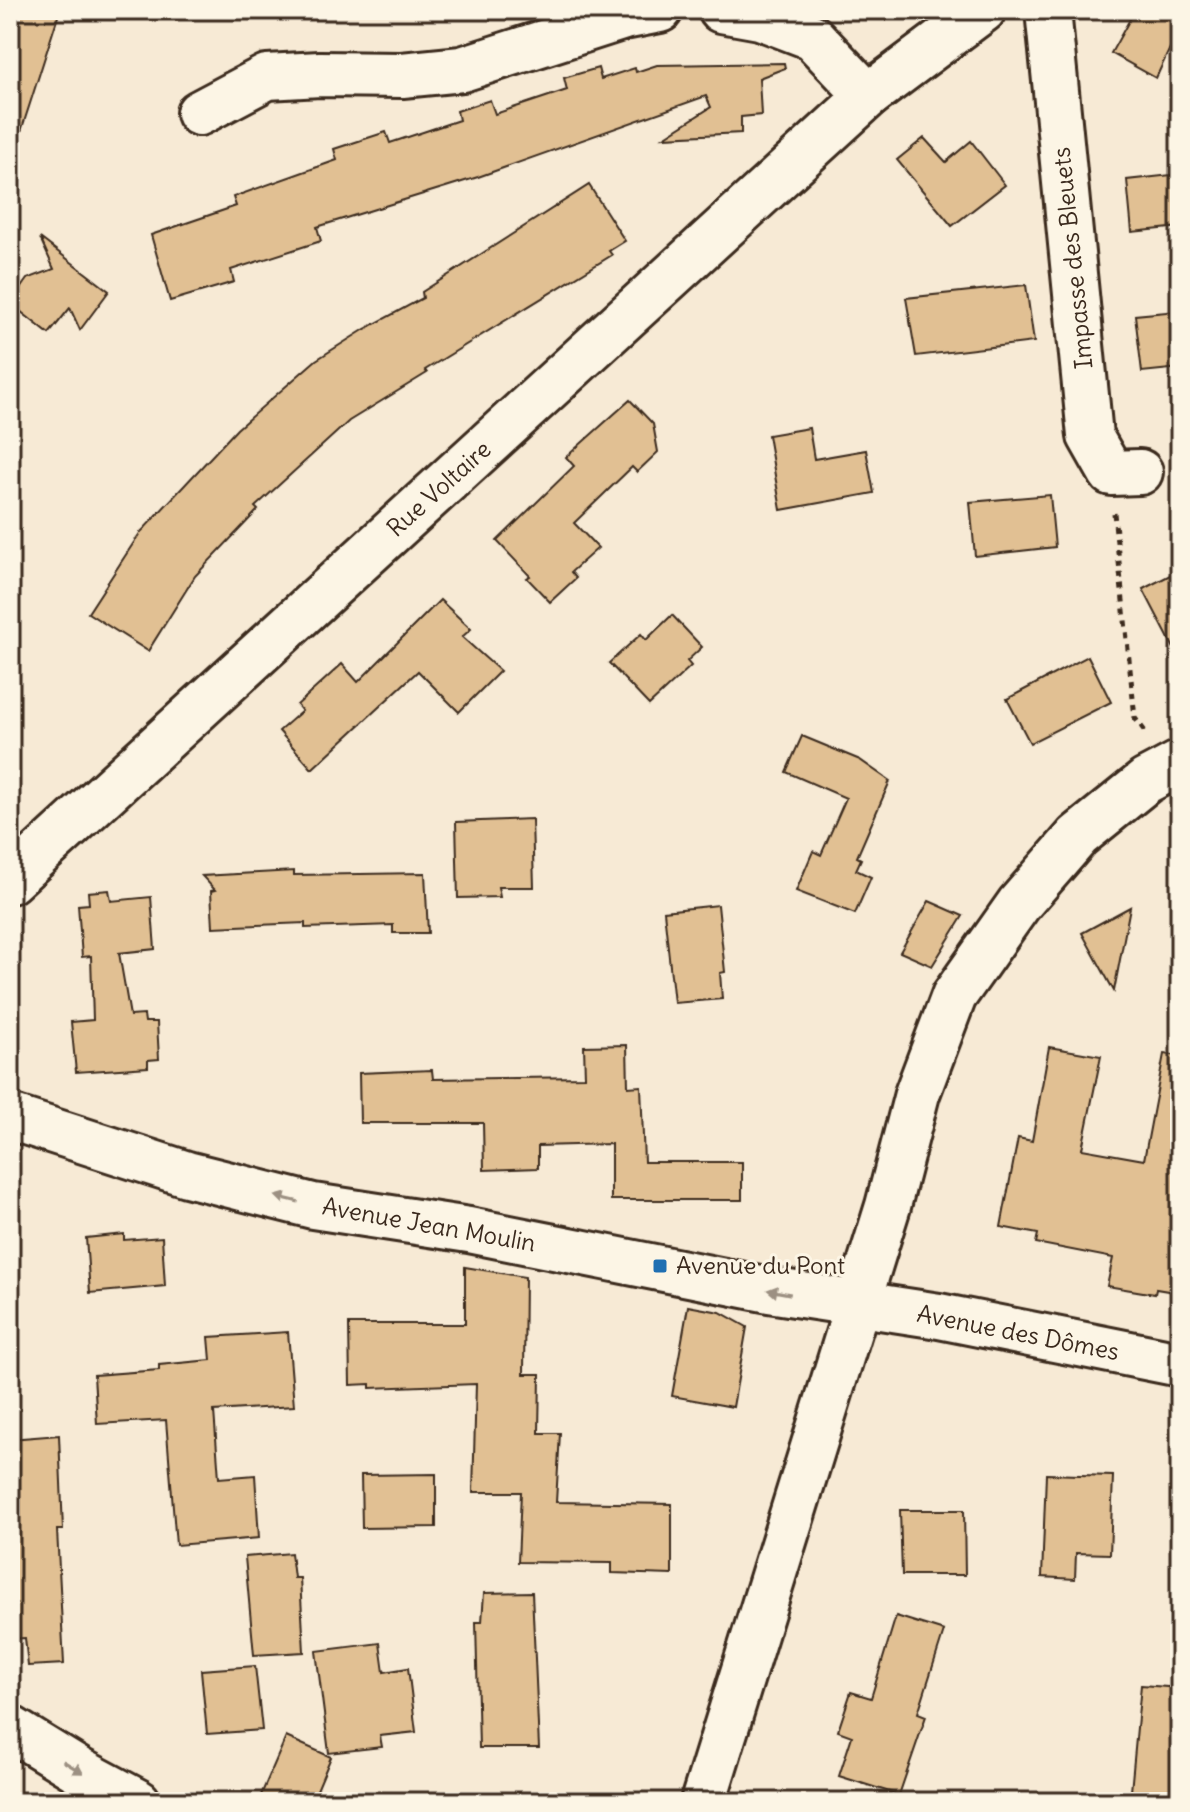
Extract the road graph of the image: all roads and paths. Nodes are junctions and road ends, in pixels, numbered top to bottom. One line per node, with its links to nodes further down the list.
1 (660, 10): 6 (street)
2 (721, 10): 5 (street)
3 (983, 10): 5 (street, Rue Voltaire)
4 (1048, 10): 7 (street, Impasse des Bleuets)
5 (868, 96): 11 (street, Rue Voltaire)
6 (199, 113)
7 (1140, 472)
8 (1114, 522): 9 (path)
9 (1135, 718)
10 (1180, 763): 13 (street)
11 (10, 881)
12 (10, 1117): 13 (street, Avenue Jean Moulin, one-way to 12)
13 (855, 1305): 14 (street, Avenue des Dômes); 17 (street)
14 (1180, 1364)
15 (10, 1728): 16 (street, one-way to 16)
16 (138, 1802)
17 (703, 1802)

